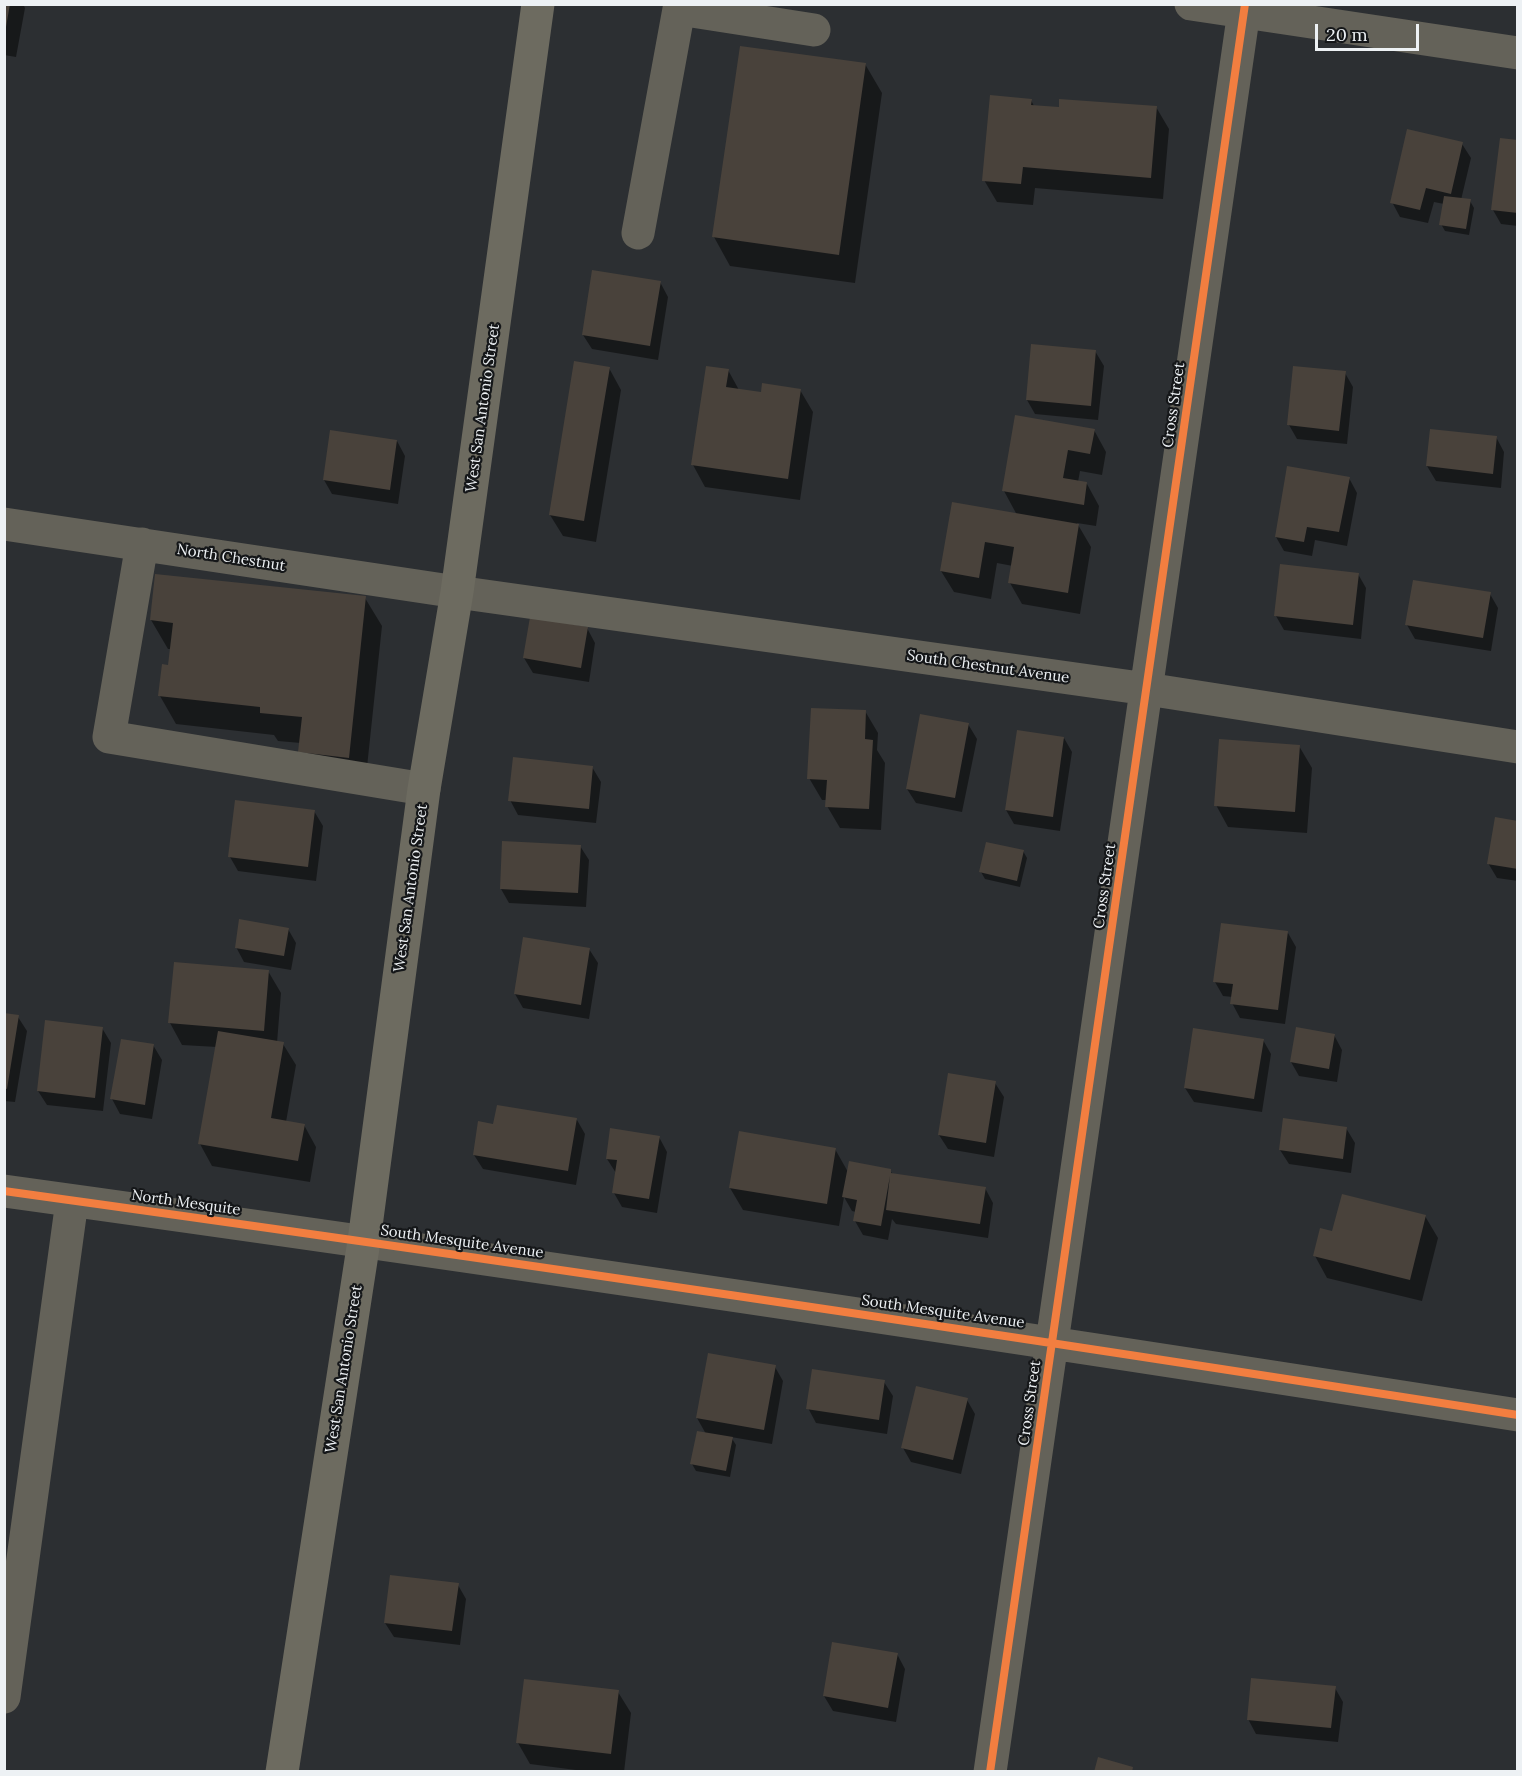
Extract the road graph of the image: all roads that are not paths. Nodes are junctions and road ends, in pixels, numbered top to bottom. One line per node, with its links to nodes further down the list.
1 (538, 4): 10 (main road, West San Antonio Street)
2 (1191, 4): 3 (street)
3 (1244, 8): 6 (street); 11 (street, Cross Street)
4 (775, 14): 5 (street); 7 (street)
5 (814, 30)
6 (1518, 53)
7 (638, 233)
8 (4, 524): 9 (street, North Chestnut)
9 (142, 544): 10 (street, North Chestnut); 13 (street)
10 (457, 592): 11 (street, South Chestnut Avenue); 13 (main road, West San Antonio Street)
11 (1147, 689): 12 (street, South Chestnut Avenue); 17 (street, Cross Street)
12 (1518, 747)
13 (424, 789): 16 (main road, West San Antonio Street)
14 (4, 1191): 15 (street, North Mesquite)
15 (72, 1201): 16 (street, North Mesquite); 19 (street)
16 (364, 1241): 17 (street, South Mesquite Avenue); 20 (main road, West San Antonio Street)
17 (1052, 1342): 18 (street, South Mesquite Avenue); 21 (street, Cross Street)
18 (1518, 1415)
19 (4, 1697)
20 (282, 1772)
21 (990, 1772)

